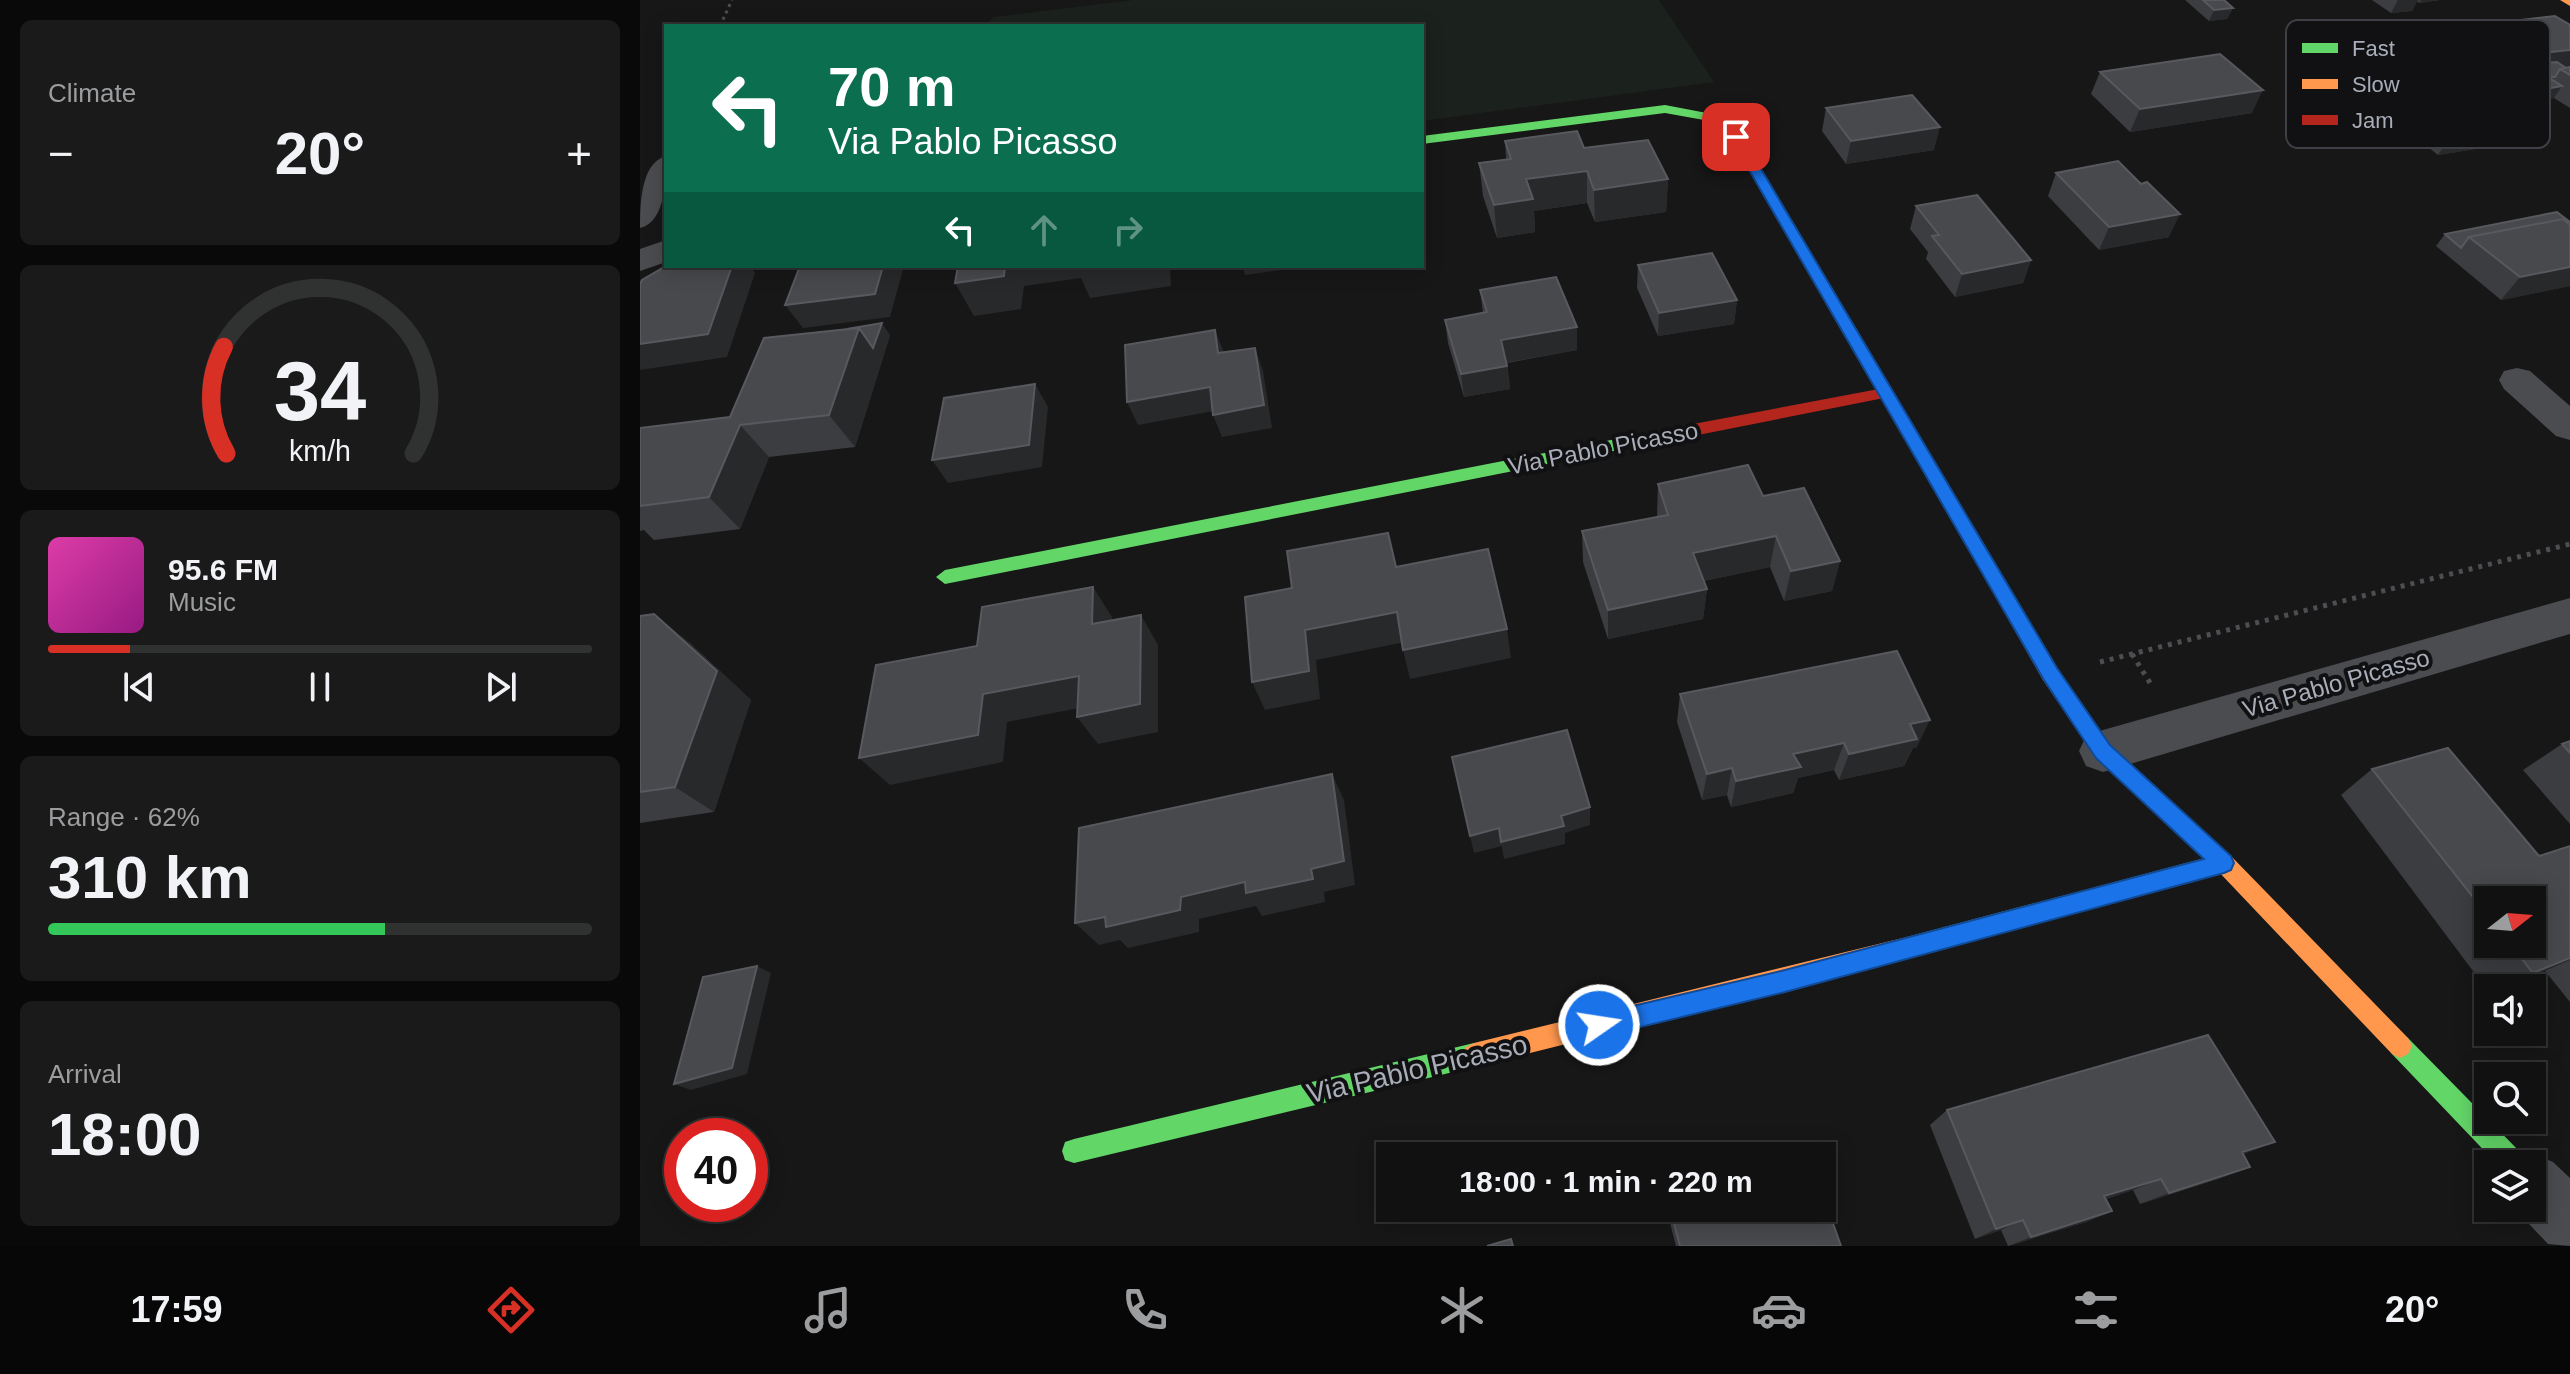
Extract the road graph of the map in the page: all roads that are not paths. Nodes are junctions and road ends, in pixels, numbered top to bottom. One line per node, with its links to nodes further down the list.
1 (1424, 140): 7 (street)
2 (664, 167): 3 (lane)
3 (640, 221)
4 (664, 251): 5 (street)
5 (640, 261)
6 (2517, 380): 8 (street)
7 (1884, 393): 9 (street, Via Pablo Picasso); 11 (street)
8 (2570, 427)
9 (945, 577)
10 (2570, 616): 11 (street, Via Pablo Picasso)
11 (2103, 751): 12 (street)
12 (2224, 863): 13 (street); 14 (street, Via Pablo Picasso)
13 (2501, 1150)
14 (1074, 1151)
15 (2546, 1197): 16 (street)
16 (2570, 1222)

